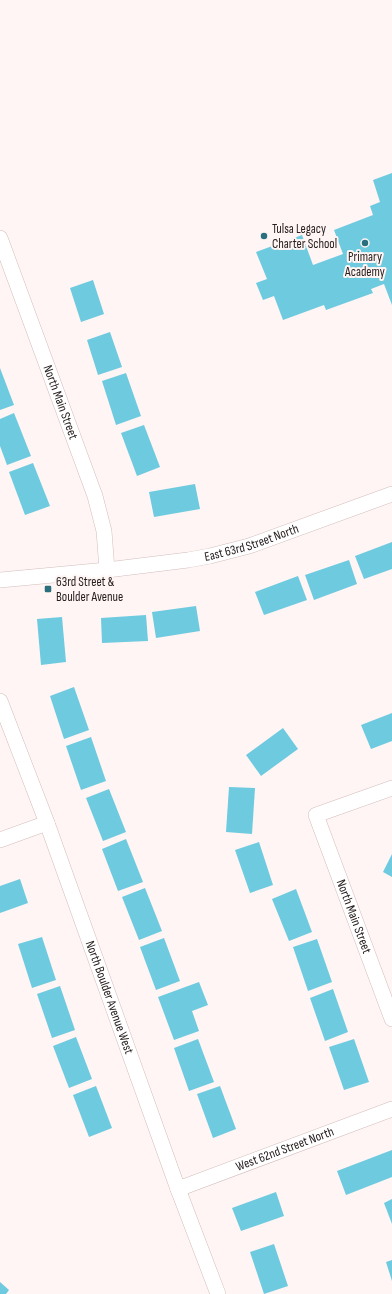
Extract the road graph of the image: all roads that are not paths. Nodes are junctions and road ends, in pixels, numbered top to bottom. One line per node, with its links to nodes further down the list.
1 (0, 238): 3 (street, North Main Street)
2 (392, 494): 3 (street, East 63rd Street North)
3 (107, 570): 4 (street, East 63rd Street North)
4 (0, 580)
5 (0, 701): 7 (street, North Boulder Avenue West)
6 (392, 788): 9 (street, North Main Street)
7 (47, 823): 8 (street); 11 (street, North Boulder Avenue West)
8 (0, 840)
9 (392, 1018)
10 (392, 1109): 11 (street, West 62nd Street North)
11 (178, 1189): 12 (street, North Boulder Avenue West)
12 (218, 1294)

